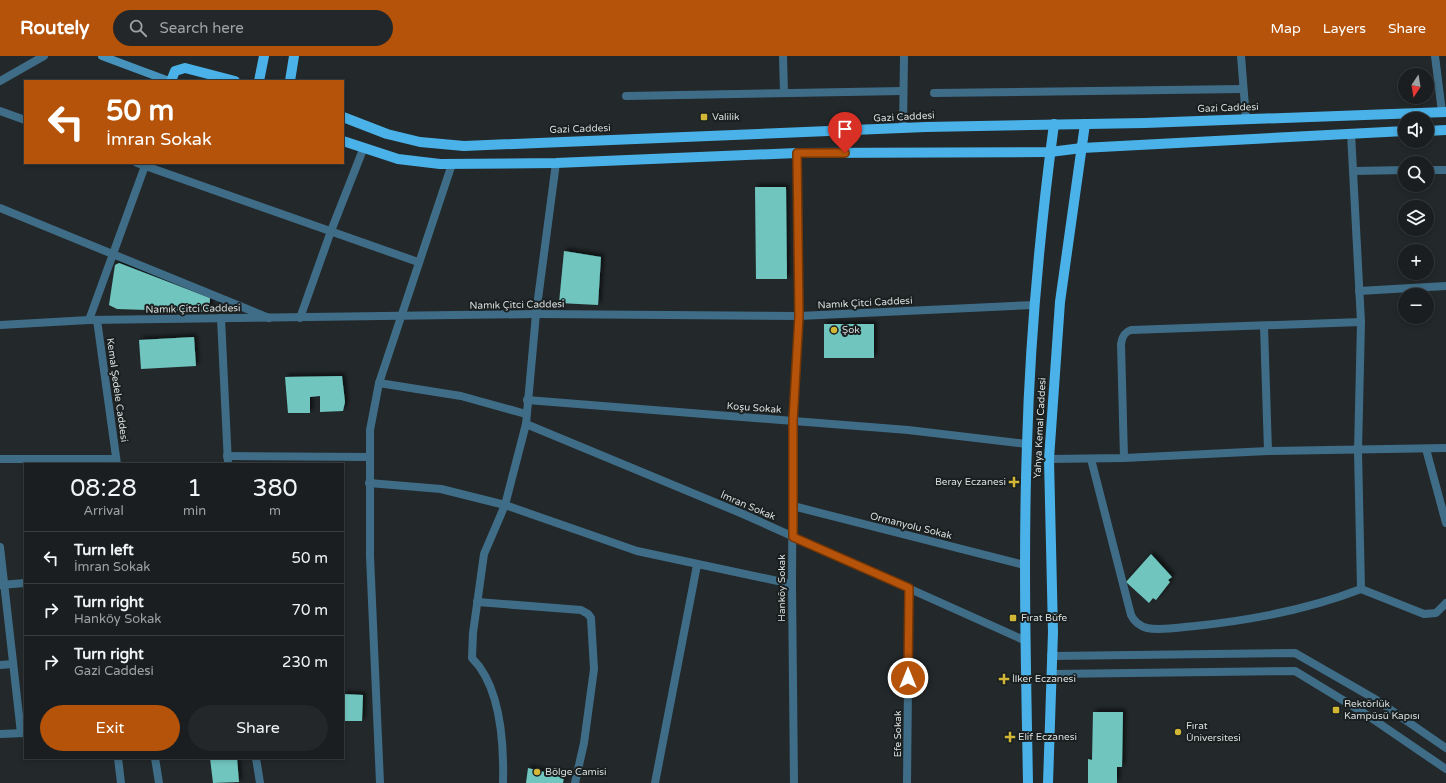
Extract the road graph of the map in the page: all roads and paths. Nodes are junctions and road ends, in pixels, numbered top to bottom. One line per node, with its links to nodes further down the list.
1 (44, 56): 14 (street)
2 (102, 56): 9 (main road)
3 (264, 56): 12 (main road)
4 (294, 56): 13 (main road)
5 (783, 56): 17 (street)
6 (904, 56): 16 (street)
7 (1241, 56): 15 (street)
8 (1435, 56): 21 (street)
9 (167, 80)
10 (170, 80): 11 (main road)
11 (231, 80)
12 (259, 80)
13 (290, 80)
14 (0, 81)
15 (1243, 89): 18 (street); 23 (street)
16 (903, 91): 17 (street); 27 (street)
17 (784, 93): 19 (street)
18 (934, 93)
19 (626, 96)
20 (0, 111): 24 (street)
21 (1444, 112): 23 (main road, Gazi Caddesi)
22 (344, 117): 27 (main road, Gazi Caddesi)
23 (1246, 119): 26 (main road, Gazi Caddesi)
24 (24, 120)
25 (1054, 124): 26 (main road, Gazi Caddesi); 27 (main road, Gazi Caddesi); 35 (main road, Yahya Kemal Caddesi)
26 (1085, 124): 34 (main road, Yahya Kemal Caddesi)
27 (904, 129)
28 (1446, 130): 30 (main road)
29 (1398, 131): 31 (main road)
30 (1434, 131)
31 (1351, 133): 34 (main road); 40 (street)
32 (344, 141): 33 (main road)
33 (364, 147): 38 (main road); 45 (street)
34 (1082, 148): 35 (main road); 75 (main road, Yahya Kemal Caddesi)
35 (1050, 152): 36 (main road); 50 (main road, Yahya Kemal Caddesi)
36 (797, 153): 37 (main road); 53 (street, Hanköy Sokak)
37 (556, 163): 38 (main road); 51 (street)
38 (452, 164): 47 (street)
39 (146, 165): 45 (street); 46 (street)
40 (1354, 170): 41 (street); 49 (street)
41 (1398, 170)
42 (1434, 170): 43 (street)
43 (1446, 170)
44 (0, 208): 46 (street)
45 (331, 230): 47 (street); 56 (street)
46 (114, 253): 55 (street); 57 (street)
47 (418, 262): 52 (street)
48 (1446, 286): 49 (street)
49 (1358, 291): 58 (street)
50 (1034, 305): 53 (street, Namık Çitci Caddesi); 66 (main road, Yahya Kemal Caddesi)
51 (536, 314): 52 (street, Namık Çitci Caddesi); 53 (street, Namık Çitci Caddesi); 62 (street)
52 (401, 316): 56 (street, Namık Çitci Caddesi); 61 (street)
53 (799, 316): 64 (street, Hanköy Sokak)
54 (220, 318): 55 (street, Namık Çitci Caddesi); 57 (street, Namık Çitci Caddesi); 76 (street)
55 (270, 318): 56 (street, Namık Çitci Caddesi)
56 (300, 318)
57 (93, 320): 59 (street, Namık Çitci Caddesi); 77 (street, Kemal Şedele Caddesi)
58 (1361, 322): 60 (street); 70 (street)
59 (0, 325)
60 (1264, 326): 69 (street); 74 (street)
61 (379, 383): 63 (street); 71 (street)
62 (527, 400): 63 (street); 64 (street, Koşu Sokak)
63 (526, 414): 65 (street)
64 (793, 421): 66 (street, Koşu Sokak); 80 (street, Hanköy Sokak)
65 (526, 424): 79 (street); 82 (street, İmran Sokak)
66 (1027, 444): 85 (main road, Yahya Kemal Caddesi)
67 (1446, 448): 68 (street)
68 (1426, 449): 70 (street); 81 (street)
69 (1268, 451): 70 (street); 74 (street)
70 (1358, 451): 90 (street)
71 (369, 457): 76 (street); 78 (street)
72 (0, 458): 77 (street)
73 (1091, 458): 74 (street); 75 (street); 90 (street)
74 (1124, 458)
75 (1048, 459): 94 (main road, Yahya Kemal Caddesi)
76 (228, 460)
77 (116, 461)
78 (369, 484): 79 (street); 108 (street)
79 (505, 505): 84 (street); 91 (street)
80 (793, 506): 82 (street, Hanköy Sokak); 85 (street, Ormanyolu Sokak)
81 (1446, 524)
82 (793, 537): 87 (street, Hanköy Sokak); 89 (street, İmran Sokak)
83 (0, 547): 88 (street)
84 (697, 565): 87 (street); 111 (street)
85 (1024, 565): 93 (main road, Yahya Kemal Caddesi)
86 (24, 583): 88 (street)
87 (792, 584): 112 (street, Hanköy Sokak)
88 (2, 585): 95 (street)
89 (909, 588): 93 (street, İmran Sokak); 113 (street, Efe Sokak)
90 (1361, 589): 92 (street)
91 (478, 602): 109 (street); 110 (street)
92 (1446, 603)
93 (1026, 641): 114 (main road, Yahya Kemal Caddesi)
94 (1051, 656): 97 (main road, Yahya Kemal Caddesi); 100 (street)
95 (13, 664): 96 (street); 98 (street)
96 (0, 665)
97 (1051, 674): 104 (street); 115 (main road, Yahya Kemal Caddesi)
98 (23, 733): 99 (street)
99 (0, 734)
100 (1446, 748)
101 (118, 759): 105 (street)
102 (155, 759): 106 (street)
103 (256, 759): 107 (street)
104 (1446, 769)
105 (121, 783)
106 (160, 783)
107 (260, 783)
108 (380, 783)
109 (503, 783)
110 (575, 783)
111 (655, 783)
112 (794, 783)
113 (907, 783)
114 (1028, 783)
115 (1048, 783)

